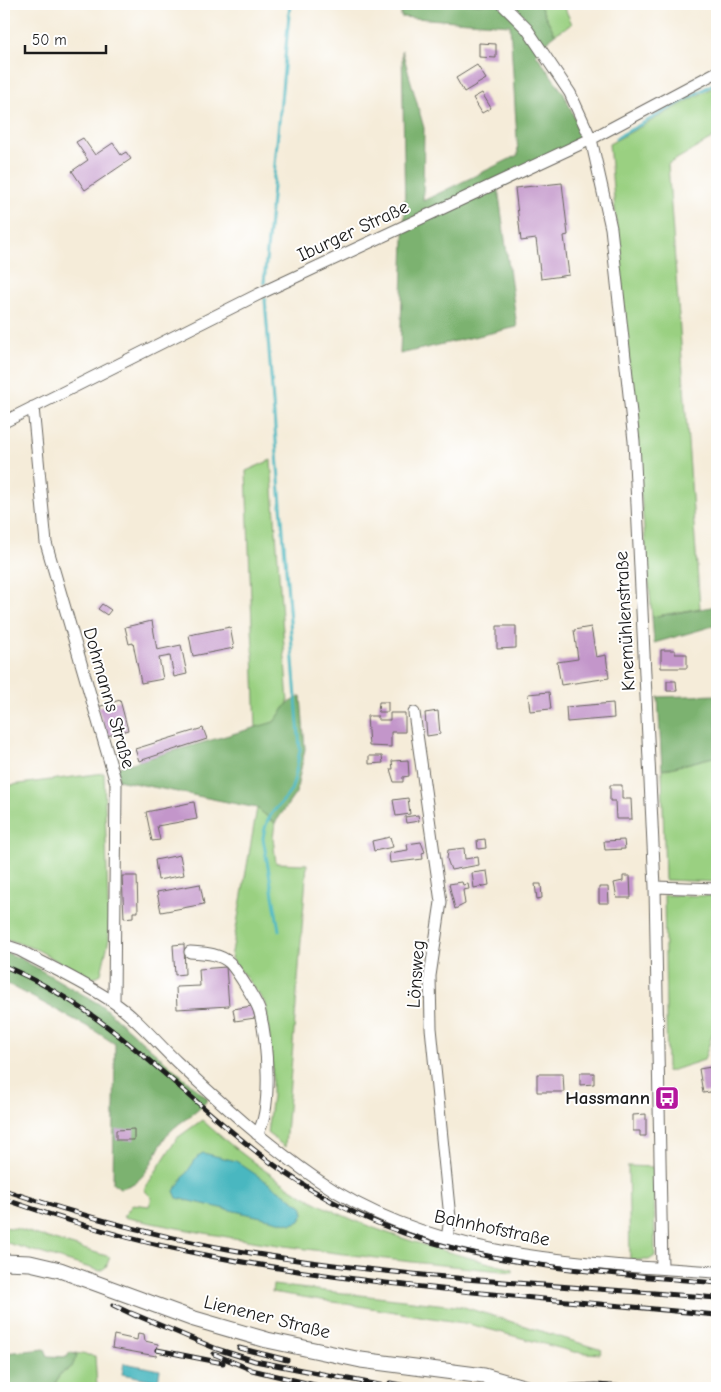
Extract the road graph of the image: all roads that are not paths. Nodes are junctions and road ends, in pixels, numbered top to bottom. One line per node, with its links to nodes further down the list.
1 (502, 4): 3 (street, Knemühlenstraße)
2 (717, 72): 3 (street, Iburger Straße)
3 (591, 139): 4 (street, Iburger Straße); 7 (street, Knemühlenstraße)
4 (33, 407): 5 (street, Iburger Straße); 11 (street, Dohmanns Straße)
5 (4, 422)
6 (414, 713): 13 (street, Lönsweg)
7 (655, 887): 8 (street); 15 (street, Knemühlenstraße)
8 (717, 889)
9 (4, 944): 11 (street, Bahnhofstraße)
10 (190, 952): 12 (street)
11 (114, 1002): 12 (street, Bahnhofstraße)
12 (257, 1134): 13 (street, Bahnhofstraße)
13 (447, 1239): 15 (street, Bahnhofstraße)
14 (4, 1262): 17 (street, Lienener Straße)
15 (662, 1268): 16 (street, Bahnhofstraße)
16 (717, 1272)
17 (526, 1388)

